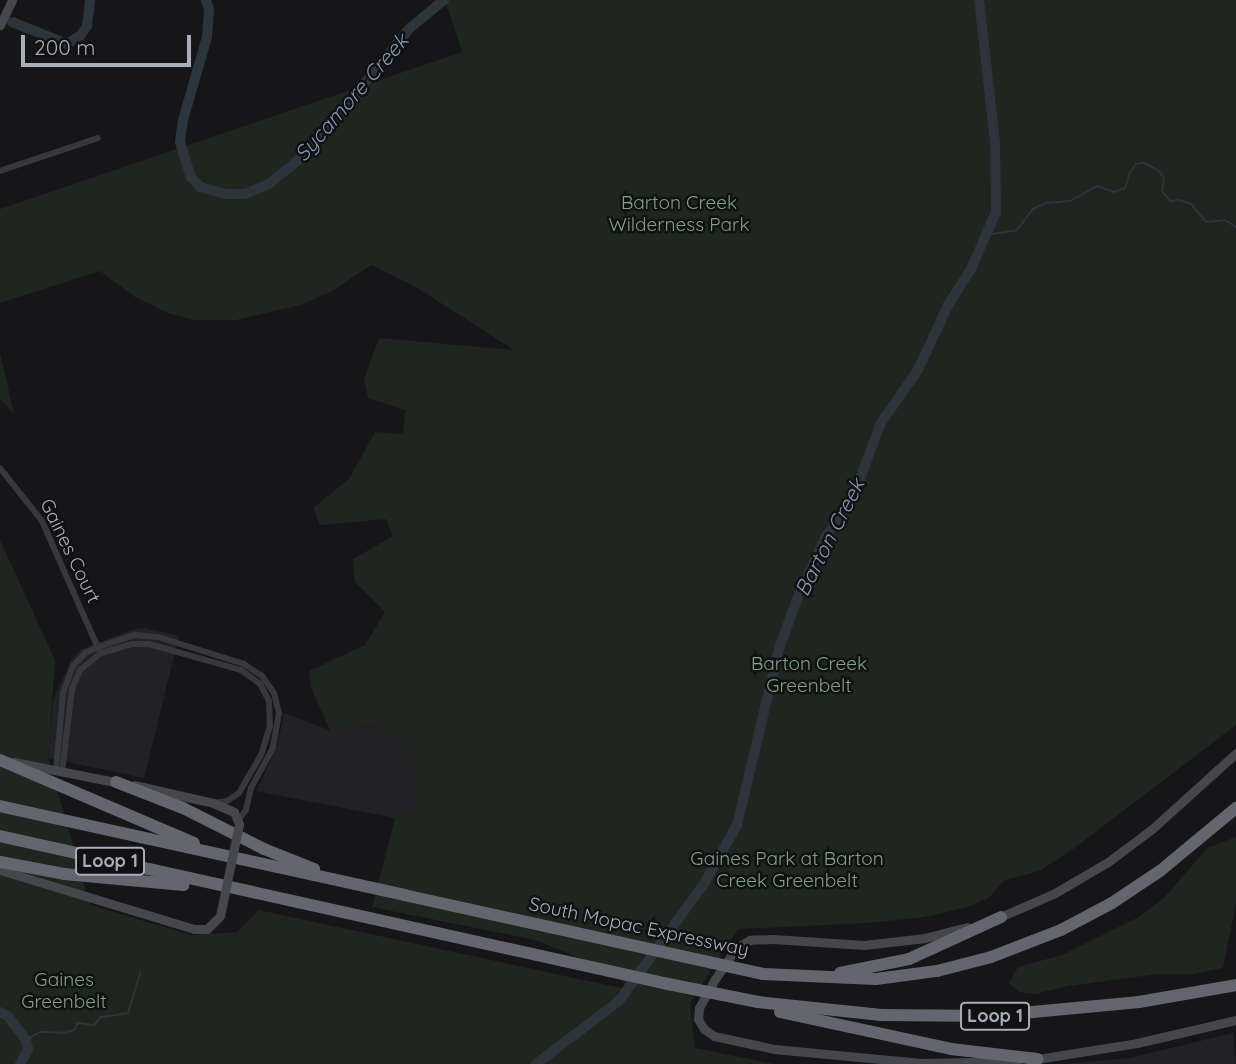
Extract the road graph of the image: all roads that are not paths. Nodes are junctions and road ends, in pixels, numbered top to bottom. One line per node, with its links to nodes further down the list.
1 (12, 0): 2 (main road)
2 (0, 25)
3 (98, 138): 4 (street)
4 (0, 171)
5 (0, 468): 6 (street, Gaines Court)
6 (99, 650): 7 (street); 12 (street)
7 (243, 667): 10 (street); 11 (street)
8 (1236, 753): 24 (main road)
9 (0, 759): 12 (main road); 19 (highway)
10 (254, 766): 11 (street); 14 (street)
11 (261, 770): 17 (street)
12 (59, 771): 13 (main road)
13 (116, 782): 14 (main road); 22 (highway)
14 (214, 803): 17 (main road)
15 (0, 806): 19 (highway, South Mopac Expressway / Loop 1)
16 (1236, 808): 25 (highway, South Mopac Expressway / Loop 1)
17 (239, 822): 21 (main road, bridge)
18 (0, 836): 23 (highway, Loop 1)
19 (216, 854): 22 (highway, South Mopac Expressway / Loop 1)
20 (0, 862): 23 (highway)
21 (0, 870)
22 (347, 883): 25 (highway, South Mopac Expressway / Loop 1, bridge)
23 (220, 886): 27 (highway, Loop 1, bridge)
24 (1001, 916): 25 (highway); 29 (main road)
25 (818, 977)
26 (1233, 986): 27 (highway, Loop 1)
27 (758, 1002): 29 (highway)
28 (1236, 1020): 29 (main road)
29 (1037, 1059)

